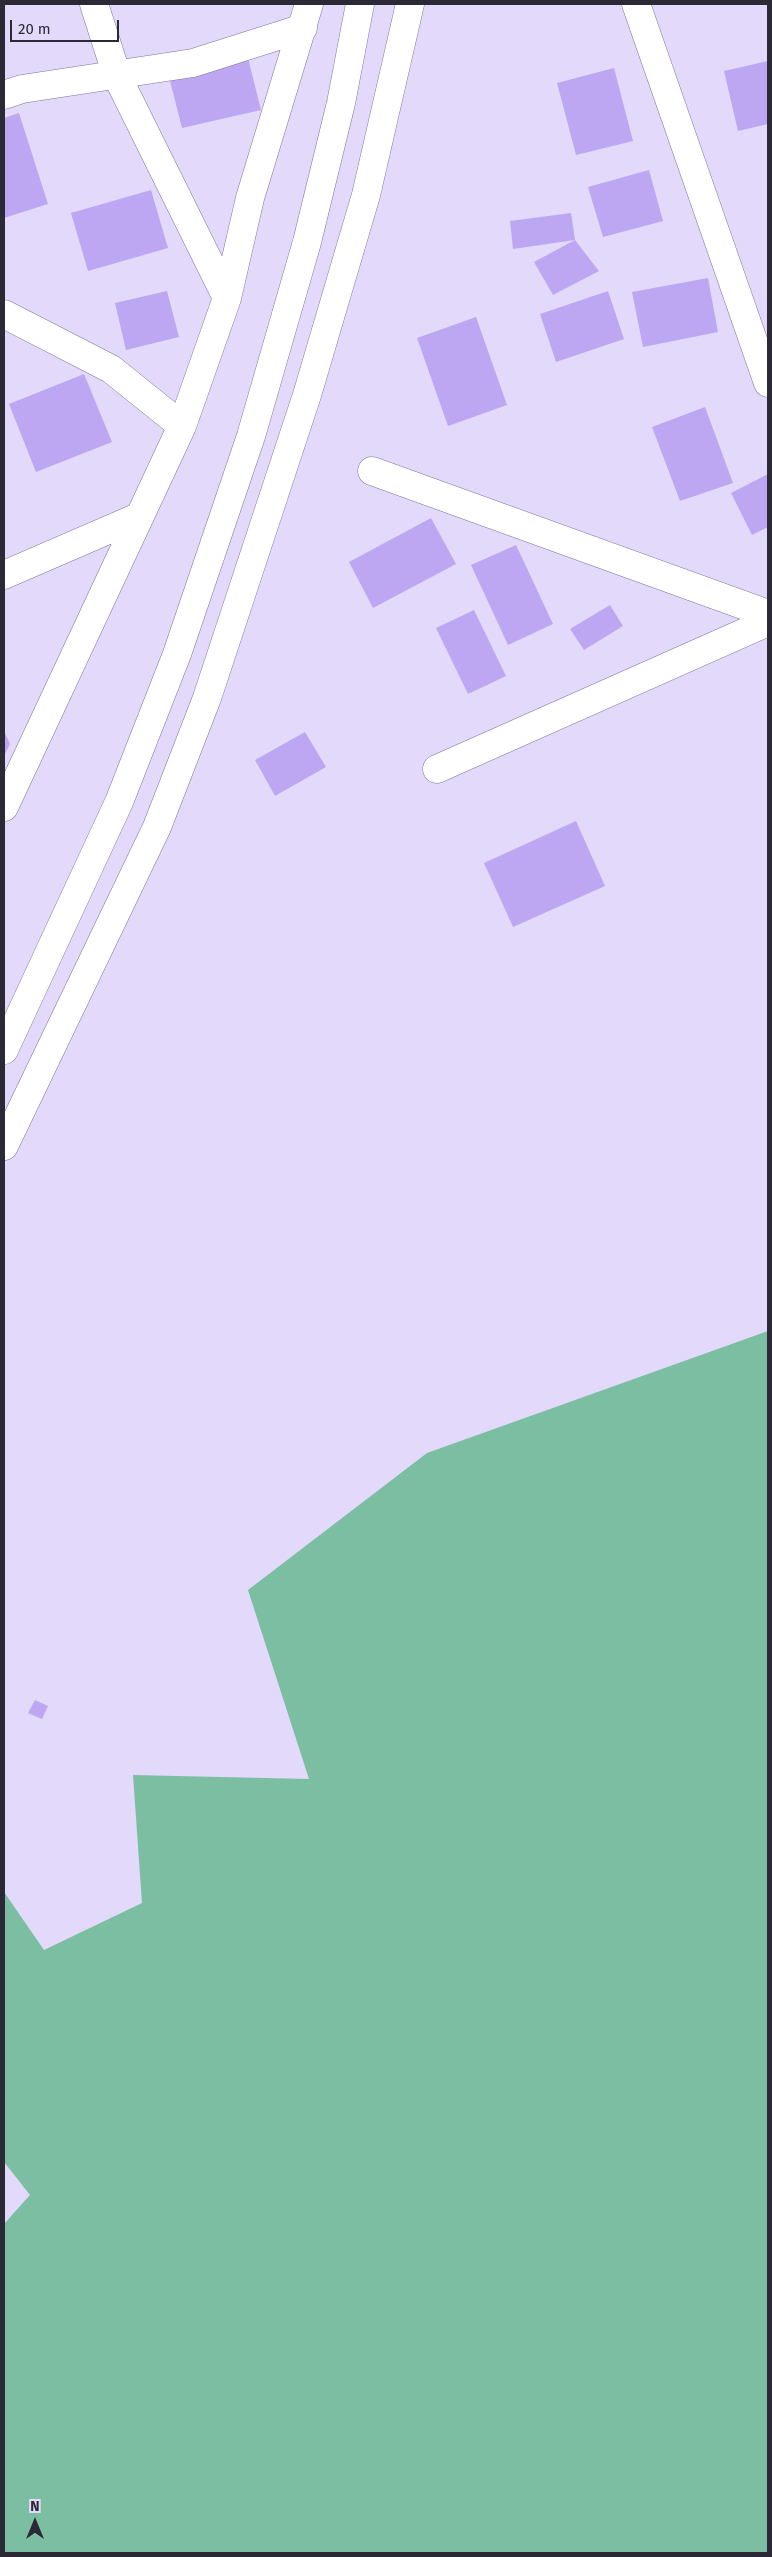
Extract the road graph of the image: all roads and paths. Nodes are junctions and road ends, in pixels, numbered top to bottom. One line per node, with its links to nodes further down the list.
1 (94, 4): 6 (main road)
2 (360, 4): 19 (main road)
3 (410, 4): 20 (main road)
4 (636, 4): 10 (main road)
5 (306, 16): 6 (main road); 8 (main road)
6 (117, 76): 7 (main road); 8 (main road)
7 (4, 95)
8 (227, 298): 11 (main road)
9 (4, 314): 11 (main road)
10 (768, 383)
11 (182, 426): 13 (main road)
12 (372, 471): 15 (main road)
13 (138, 517): 14 (main road); 18 (main road)
14 (4, 575)
15 (768, 614)
16 (768, 622): 17 (main road)
17 (437, 768)
18 (4, 807)
19 (4, 1050)
20 (4, 1146)

